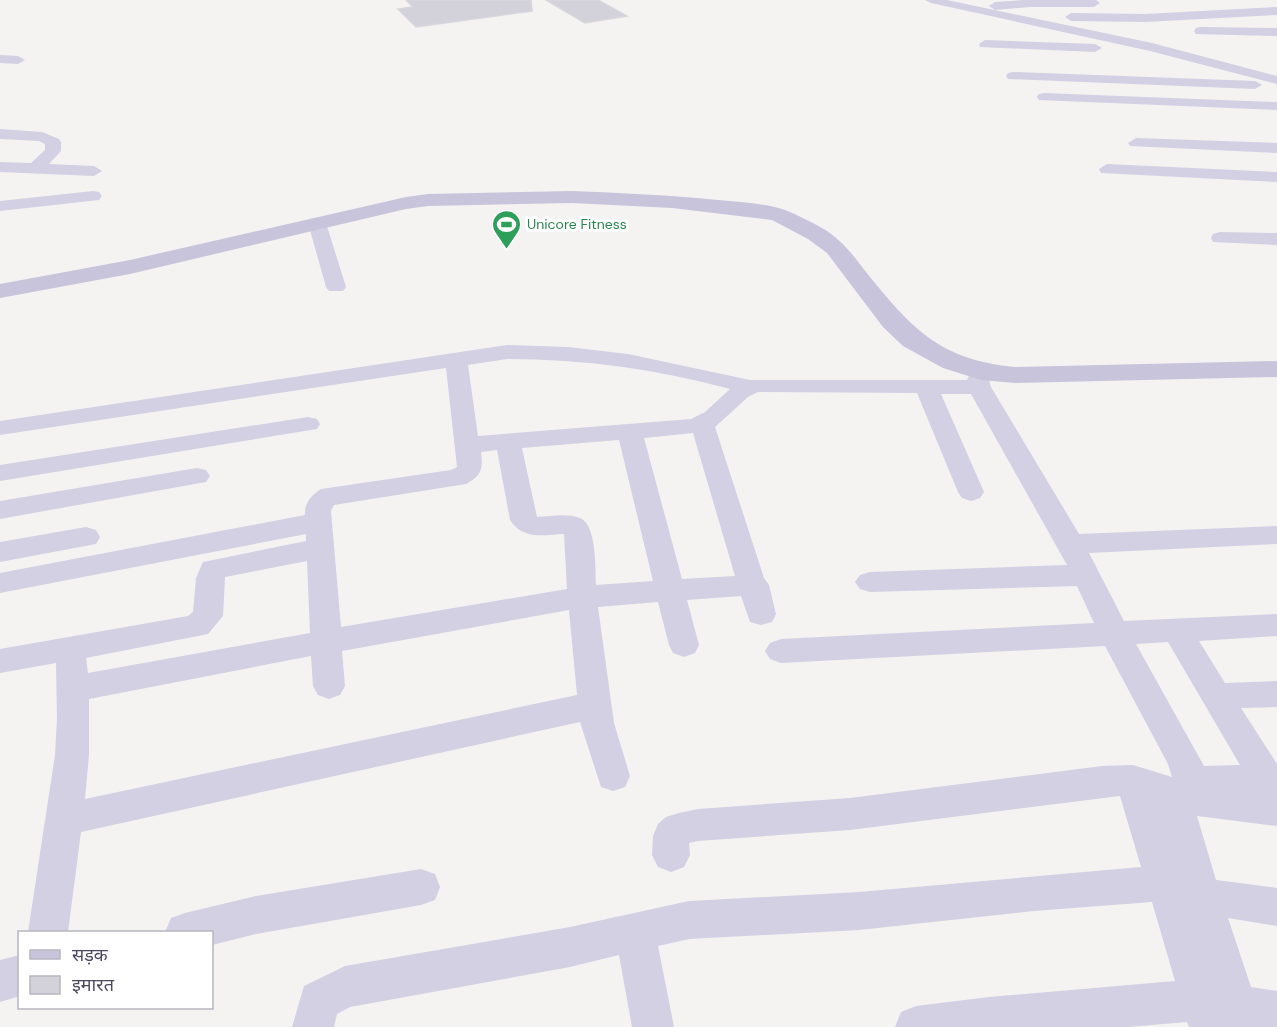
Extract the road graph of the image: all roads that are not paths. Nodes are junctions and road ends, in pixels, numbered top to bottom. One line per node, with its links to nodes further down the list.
1 (931, 0): 5 (street)
2 (1218, 0): 7 (street)
3 (1057, 2): 4 (street); 5 (street)
4 (1110, 3)
5 (972, 9): 8 (street)
6 (1277, 11): 7 (street)
7 (1250, 13): 9 (street); 11 (street)
8 (994, 14): 9 (street); 10 (street)
9 (1199, 16): 12 (street)
10 (1037, 23): 14 (street); 15 (street)
11 (1277, 24)
12 (1217, 32): 13 (street); 14 (street)
13 (1277, 32)
14 (1187, 36): 15 (street)
15 (1116, 40): 17 (street)
16 (986, 44): 17 (street)
17 (1169, 51): 21 (street)
18 (0, 59): 19 (street)
19 (18, 60)
20 (1177, 67): 21 (street)
21 (1235, 69): 23 (street)
22 (1013, 76): 24 (street)
23 (1277, 81)
24 (1249, 85): 25 (street); 27 (street)
25 (1277, 86)
26 (1044, 97): 27 (street)
27 (1276, 107)
28 (0, 134): 32 (street)
29 (1136, 143): 30 (street)
30 (1277, 148)
31 (0, 167): 32 (street)
32 (35, 169): 34 (street)
33 (1107, 169): 35 (street)
34 (94, 171)
35 (1277, 177)
36 (93, 196): 37 (street)
37 (0, 206)
38 (316, 223): 41 (street); 42 (street); 45 (street)
39 (1220, 238): 40 (street)
40 (1277, 239)
41 (336, 287)
42 (0, 291)
43 (456, 360): 46 (street); 50 (street); 53 (street)
44 (1277, 369): 45 (street)
45 (980, 380): 47 (street); 61 (street)
46 (747, 386): 47 (street); 49 (street)
47 (926, 387): 56 (street)
48 (308, 424): 54 (street)
49 (702, 424): 51 (street); 66 (street)
50 (0, 428)
51 (630, 433): 52 (street); 66 (street)
52 (508, 442): 53 (street); 67 (street)
53 (467, 446): 58 (street)
54 (0, 473)
55 (197, 476): 57 (street)
56 (970, 492)
57 (0, 510)
58 (321, 535): 65 (street); 71 (street); 73 (street)
59 (1277, 535): 61 (street)
60 (86, 537): 62 (street)
61 (1071, 544): 63 (street)
62 (0, 552)
63 (1085, 575): 64 (street); 70 (street)
64 (870, 582)
65 (0, 583)
66 (670, 590): 67 (street); 72 (street)
67 (582, 597): 71 (street); 80 (street)
68 (1277, 625): 69 (street)
69 (1176, 630): 70 (street); 79 (street)
70 (1114, 633): 74 (street); 84 (street)
71 (327, 641): 76 (street); 77 (street)
72 (684, 645)
73 (70, 648): 75 (street); 77 (street)
74 (781, 651)
75 (0, 661)
76 (329, 686)
77 (73, 689): 85 (street)
78 (1277, 694): 79 (street)
79 (1217, 696): 83 (street)
80 (595, 705): 81 (street); 85 (street)
81 (613, 776)
82 (1133, 780): 84 (street); 86 (street); 88 (street)
83 (1274, 789): 84 (street)
84 (1183, 790): 88 (street)
85 (64, 820): 90 (street)
86 (671, 855)
87 (421, 887): 91 (street)
88 (1184, 890): 89 (street); 92 (street); 96 (street)
89 (1277, 907)
90 (48, 931)
91 (193, 931)
92 (635, 932): 97 (street); 98 (street)
93 (18, 976): 94 (street)
94 (0, 981)
95 (1277, 1012): 96 (street)
96 (1223, 1016): 99 (street)
97 (313, 1027)
98 (653, 1027)
99 (916, 1027)

